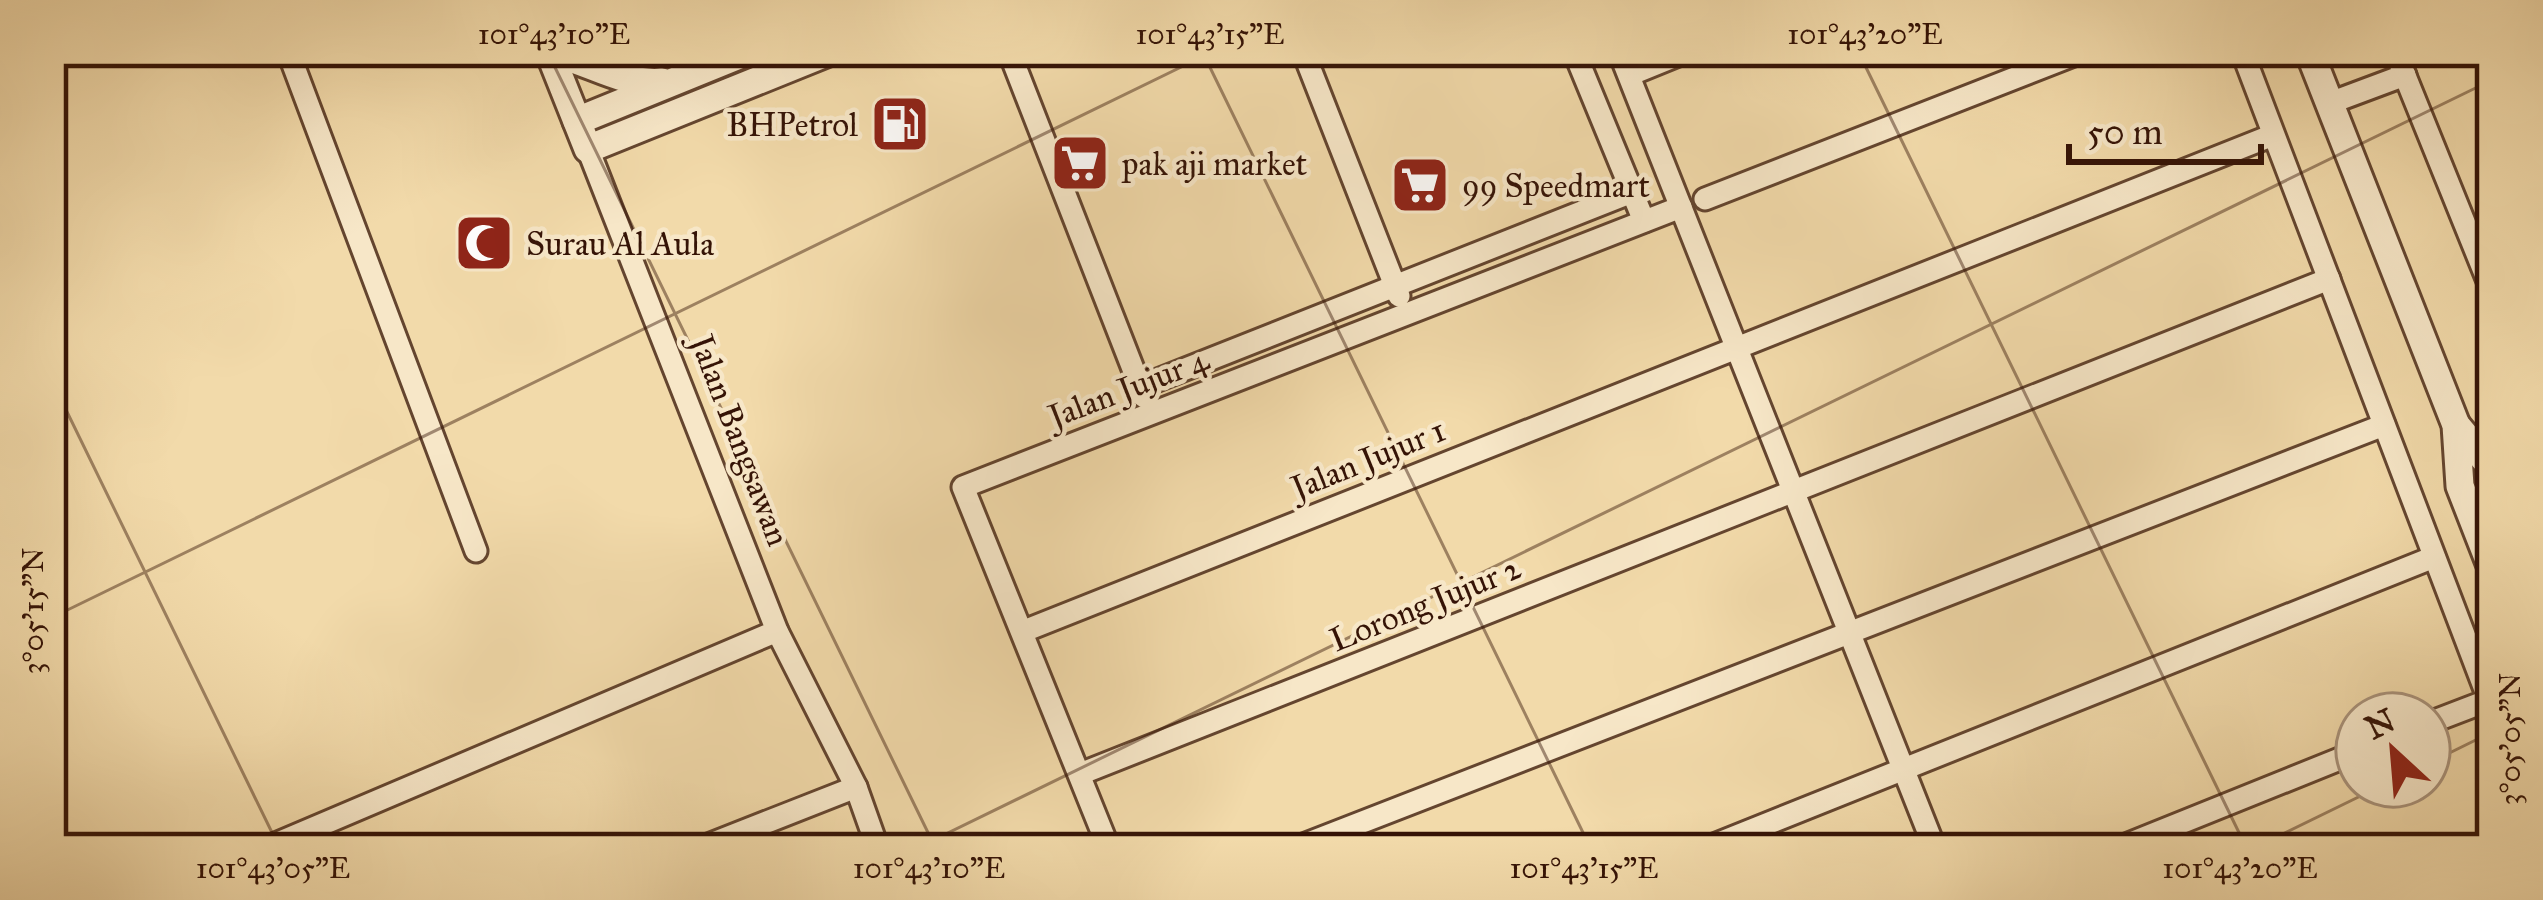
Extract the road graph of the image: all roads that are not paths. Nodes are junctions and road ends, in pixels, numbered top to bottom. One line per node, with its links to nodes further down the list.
1 (288, 51): 36 (street)
2 (549, 51): 16 (street); 18 (street, Jalan Bangsawan)
3 (749, 51): 16 (street)
4 (831, 51): 20 (street)
5 (1009, 51): 30 (street)
6 (1303, 51): 26 (street)
7 (1574, 51): 21 (street)
8 (1619, 51): 14 (street)
9 (1688, 51): 14 (street)
10 (2084, 51): 22 (street)
11 (2242, 51): 19 (street)
12 (2309, 51): 17 (street)
13 (2395, 51): 15 (street)
14 (1629, 75): 23 (street)
15 (2404, 75): 17 (street); 27 (street)
16 (673, 81): 18 (street)
17 (2330, 103): 33 (street)
18 (577, 121): 20 (street, Jalan Bangsawan)
19 (2273, 135): 25 (street); 29 (street, Jalan Jujur 1)
20 (588, 149): 39 (street, Jalan Bangsawan)
21 (1632, 192): 24 (street); 26 (street)
22 (1706, 199)
23 (1681, 207): 24 (street, Jalan Jujur 4); 29 (street)
24 (1644, 221): 28 (street, Jalan Jujur 4)
25 (2329, 279): 32 (street); 35 (street, Lorong Jujur 2)
26 (1395, 285): 28 (street); 30 (street)
27 (2492, 291)
28 (1406, 314): 31 (street, Jalan Jujur 4)
29 (1736, 347): 35 (street); 40 (street, Jalan Jujur 1)
30 (1140, 387): 31 (street)
31 (1150, 414): 40 (street, Jalan Jujur 4)
32 (2384, 425): 37 (street); 41 (street)
33 (2456, 425): 34 (street); 38 (street)
34 (2492, 467)
35 (1794, 493): 41 (street); 45 (street, Lorong Jujur 2)
36 (476, 550)
37 (2434, 556): 42 (street); 44 (street)
38 (2492, 568)
39 (777, 631): 46 (street, Jalan Bangsawan); 47 (street)
40 (1024, 631): 45 (street, Jalan Jujur 4)
41 (1849, 632): 44 (street); 51 (street)
42 (2453, 714)
43 (2333, 762): 54 (street)
44 (1904, 772): 52 (street); 53 (street)
45 (1080, 774): 50 (street, Jalan Jujur 4)
46 (856, 788): 48 (street); 49 (street, Jalan Bangsawan)
47 (265, 849)
48 (698, 849)
49 (878, 849)
50 (1109, 849)
51 (1293, 849)
52 (1704, 849)
53 (1935, 849)
54 (2116, 849)

